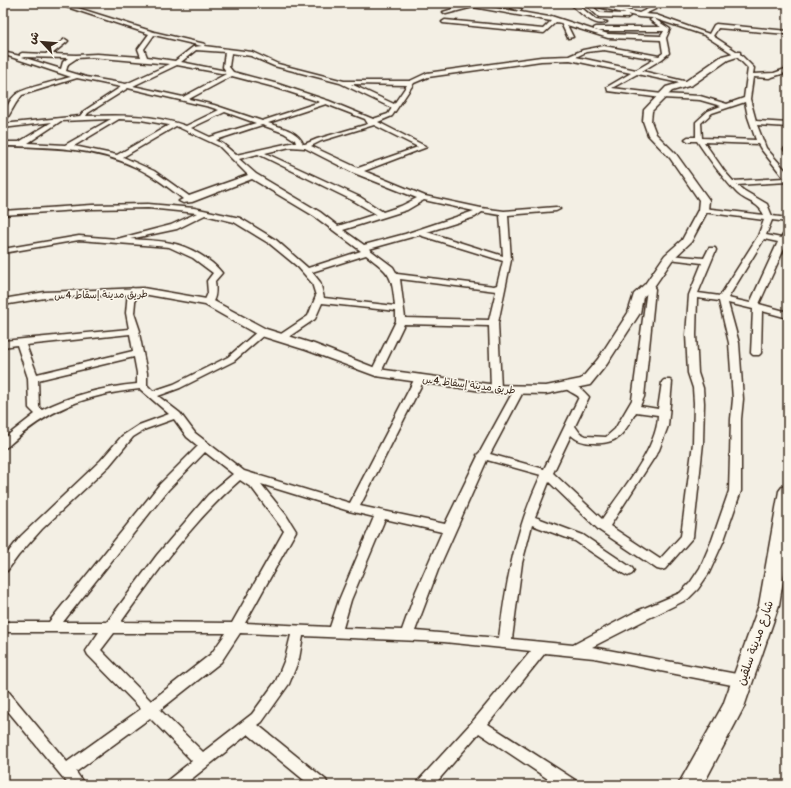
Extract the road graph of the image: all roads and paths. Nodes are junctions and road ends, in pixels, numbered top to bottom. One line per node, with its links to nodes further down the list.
1 (82, 3): 18 (street)
2 (482, 3): 8 (street)
3 (522, 3): 11 (street)
4 (573, 3): 15 (street)
5 (587, 3): 10 (street)
6 (591, 3): 10 (street)
7 (665, 3): 10 (street)
8 (471, 4): 9 (street); 11 (street)
9 (446, 12)
10 (641, 16): 16 (street); 20 (street)
11 (555, 20): 12 (street); 13 (street)
12 (562, 21): 14 (street); 19 (street)
13 (445, 22)
14 (584, 28): 15 (street); 23 (street)
15 (613, 29): 16 (street)
16 (667, 29): 21 (street)
17 (788, 31): 20 (street)
18 (152, 33): 24 (street); 30 (street)
19 (570, 37)
20 (710, 37): 27 (street)
21 (663, 38): 23 (street); 32 (street)
22 (65, 41): 28 (street)
23 (629, 45): 31 (street); 32 (street)
24 (214, 48): 25 (street); 33 (street)
25 (228, 51): 37 (street); 40 (street)
26 (5, 54): 28 (street); 35 (street)
27 (737, 54): 38 (street); 42 (street)
28 (47, 56): 29 (street)
29 (76, 57): 30 (street); 35 (street)
30 (144, 58): 33 (street)
31 (570, 58): 36 (street); 41 (street)
32 (660, 58): 36 (street)
33 (176, 63): 37 (street); 43 (street)
34 (788, 70): 38 (street)
35 (63, 72): 39 (street)
36 (636, 73): 42 (street); 44 (street)
37 (231, 74): 45 (street); 47 (street)
38 (750, 75): 46 (street)
39 (76, 77): 43 (street); 54 (street)
40 (342, 82): 41 (street); 49 (street)
41 (411, 83): 49 (street)
42 (689, 83): 44 (street)
43 (127, 86): 45 (street); 52 (street)
44 (662, 96): 48 (street); 84 (street)
45 (184, 99): 50 (street)
46 (746, 99): 48 (street); 57 (street)
47 (327, 102): 55 (street); 56 (street)
48 (727, 106): 63 (street)
49 (395, 108): 55 (street)
50 (225, 110): 56 (street); 61 (street)
51 (118, 117): 52 (street); 58 (street); 69 (street)
52 (82, 118): 53 (street)
53 (62, 119): 60 (street); 67 (street)
54 (3, 121)
55 (372, 122): 68 (street); 75 (street)
56 (263, 123): 64 (street); 68 (street)
57 (753, 123): 59 (street); 65 (street)
58 (175, 124): 61 (street); 71 (street)
59 (788, 125)
60 (3, 126)
61 (186, 128): 64 (street)
62 (688, 139): 63 (street)
63 (699, 139): 65 (street); 78 (street)
64 (208, 140): 72 (street)
65 (760, 142): 74 (street)
66 (3, 144): 67 (street)
67 (20, 144): 69 (street)
68 (303, 146): 70 (street); 75 (street)
69 (67, 147): 71 (street)
70 (258, 152): 72 (street); 88 (street)
71 (118, 157): 80 (street)
72 (233, 158): 76 (street)
73 (788, 167): 74 (street)
74 (779, 168): 77 (street)
75 (358, 171): 79 (street)
76 (252, 176): 80 (street); 91 (street)
77 (788, 179): 78 (street)
78 (730, 183): 89 (street)
79 (423, 198): 83 (street); 88 (street)
80 (189, 200): 81 (street)
81 (157, 207): 85 (street); 87 (street)
82 (556, 209): 86 (street)
83 (481, 210): 86 (street); 92 (street)
84 (703, 210): 89 (street); 99 (street, طريق مدينة إسقاط 4س)
85 (203, 213): 95 (street); 102 (street)
86 (504, 213): 100 (street)
87 (4, 215)
88 (382, 215): 91 (street)
89 (768, 218): 90 (street); 93 (street)
90 (788, 220)
91 (338, 229): 96 (street)
92 (419, 232): 96 (street); 100 (street)
93 (762, 236): 94 (street); 109 (street)
94 (786, 238): 112 (street)
95 (114, 241): 98 (street); 111 (street)
96 (365, 250): 102 (street); 103 (street)
97 (712, 250): 101 (street)
98 (3, 251)
99 (669, 258): 101 (street); 105 (street, طريق مدينة إسقاط 4س)
100 (506, 260): 104 (street)
101 (707, 261): 107 (street)
102 (306, 271): 108 (street)
103 (395, 276): 104 (street); 113 (street)
104 (502, 286): 116 (street)
105 (649, 286): 129 (street, طريق مدينة إسقاط 4س); 133 (street)
106 (132, 291): 110 (street, طريق مدينة إسقاط 4س); 111 (street, طريق مدينة إسقاط 4س); 117 (street)
107 (693, 295): 109 (street); 147 (street)
108 (319, 300): 113 (street); 119 (street)
109 (723, 300): 112 (street); 160 (street)
110 (3, 302)
111 (208, 302): 118 (street, طريق مدينة إسقاط 4س)
112 (758, 308): 114 (street); 123 (street)
113 (400, 309): 115 (street)
114 (788, 315)
115 (401, 321): 116 (street); 124 (street)
116 (493, 323): 130 (street)
117 (135, 331): 120 (street); 122 (street)
118 (262, 332): 119 (street, طريق مدينة إسقاط 4س); 132 (street)
119 (281, 338): 124 (street, طريق مدينة إسقاط 4س)
120 (22, 343): 121 (street); 125 (street)
121 (3, 344)
122 (138, 353): 125 (street); 128 (street)
123 (756, 353)
124 (376, 372): 126 (street, طريق مدينة إسقاط 4س)
125 (33, 378): 135 (street)
126 (420, 378): 130 (street, طريق مدينة إسقاط 4س); 144 (street)
127 (667, 382): 134 (street)
128 (142, 386): 132 (street); 135 (street)
129 (568, 386): 131 (street, طريق مدينة إسقاط 4س); 137 (street)
130 (496, 389): 131 (street, طريق مدينة إسقاط 4س)
131 (519, 390): 140 (street)
132 (151, 395): 136 (street)
133 (634, 408): 134 (street); 137 (street)
134 (663, 413): 147 (street)
135 (41, 414): 138 (street)
136 (176, 415): 139 (street); 149 (street)
137 (570, 427): 141 (street)
138 (3, 444)
139 (205, 446): 142 (street); 151 (street)
140 (482, 455): 141 (street); 148 (street)
141 (546, 473): 146 (street); 147 (street)
142 (240, 474): 144 (street); 153 (street); 154 (street)
143 (788, 490): 161 (main road, شارع مدينة سلقين)
144 (353, 508): 145 (street)
145 (381, 514): 148 (street); 156 (street)
146 (528, 519): 150 (street); 158 (street)
147 (603, 527)
148 (448, 529): 157 (street)
149 (3, 568)
150 (628, 571)
151 (53, 626): 152 (street); 153 (street)
152 (3, 627)
153 (110, 627): 154 (street); 163 (street)
154 (236, 628): 155 (street); 163 (street)
155 (298, 631): 156 (street); 164 (street)
156 (335, 632): 157 (street)
157 (407, 636): 158 (street)
158 (505, 643): 159 (street)
159 (542, 647): 160 (street); 165 (street)
160 (574, 651): 161 (street)
161 (742, 681): 173 (main road, شارع مدينة سلقين)
162 (3, 695): 167 (street)
163 (150, 710): 166 (street); 167 (street)
164 (247, 725): 166 (street); 170 (street)
165 (478, 725): 171 (street); 172 (street)
166 (202, 761): 169 (street)
167 (66, 771): 168 (street)
168 (78, 785)
169 (173, 785)
170 (321, 785)
171 (424, 785)
172 (570, 785)
173 (690, 785)

